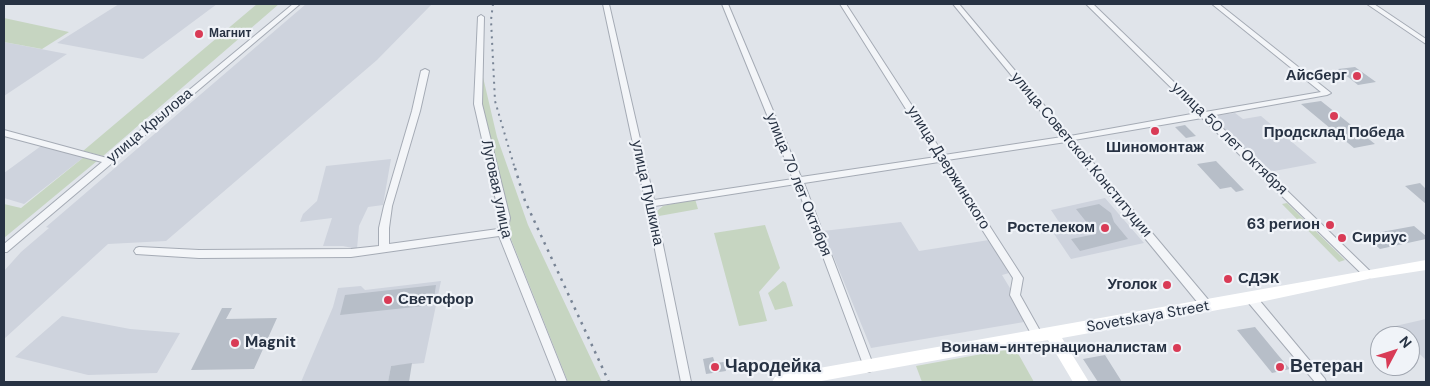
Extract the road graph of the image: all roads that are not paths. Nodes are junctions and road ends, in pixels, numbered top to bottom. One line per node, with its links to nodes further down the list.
1 (297, 4): 16 (street, улица Крылова)
2 (606, 4): 18 (street, улица Пушкина)
3 (725, 4): 17 (street, улица 70 лет Октября)
4 (843, 4): 15 (street, улица Дзержинского)
5 (956, 4): 14 (street, улица Советской Конституции)
6 (1089, 4): 12 (street, улица 50 лет Октября)
7 (1215, 4): 12 (street)
8 (1370, 4): 10 (street)
9 (481, 17): 19 (street, Луговая улица)
10 (1426, 42)
11 (425, 71): 20 (street)
12 (1205, 116): 14 (street); 24 (street, улица 50 лет Октября)
13 (4, 133): 16 (street)
14 (1067, 139): 15 (street); 26 (street, улица Советской Конституции)
15 (942, 159): 17 (street); 27 (street, улица Дзержинского)
16 (108, 161): 21 (street, улица Крылова)
17 (798, 182): 18 (street); 28 (street, улица 70 лет Октября)
18 (650, 204): 30 (street, улица Пушкина)
19 (502, 232): 20 (street); 29 (street, Луговая улица)
20 (384, 247): 22 (street)
21 (4, 249)
22 (139, 251)
23 (1426, 265): 24 (main road, Sovetskaya Street)
24 (1368, 274): 25 (main road, Sovetskaya Street)
25 (1251, 298): 26 (main road, Sovetskaya Street); 33 (street)
26 (1207, 306): 27 (main road, Sovetskaya Street)
27 (1045, 335): 28 (main road, Sovetskaya Street); 32 (main road)
28 (869, 367): 31 (main road, Sovetskaya Street)
29 (562, 382)
30 (686, 382)
31 (780, 382)
32 (1081, 382)
33 (1321, 382)

